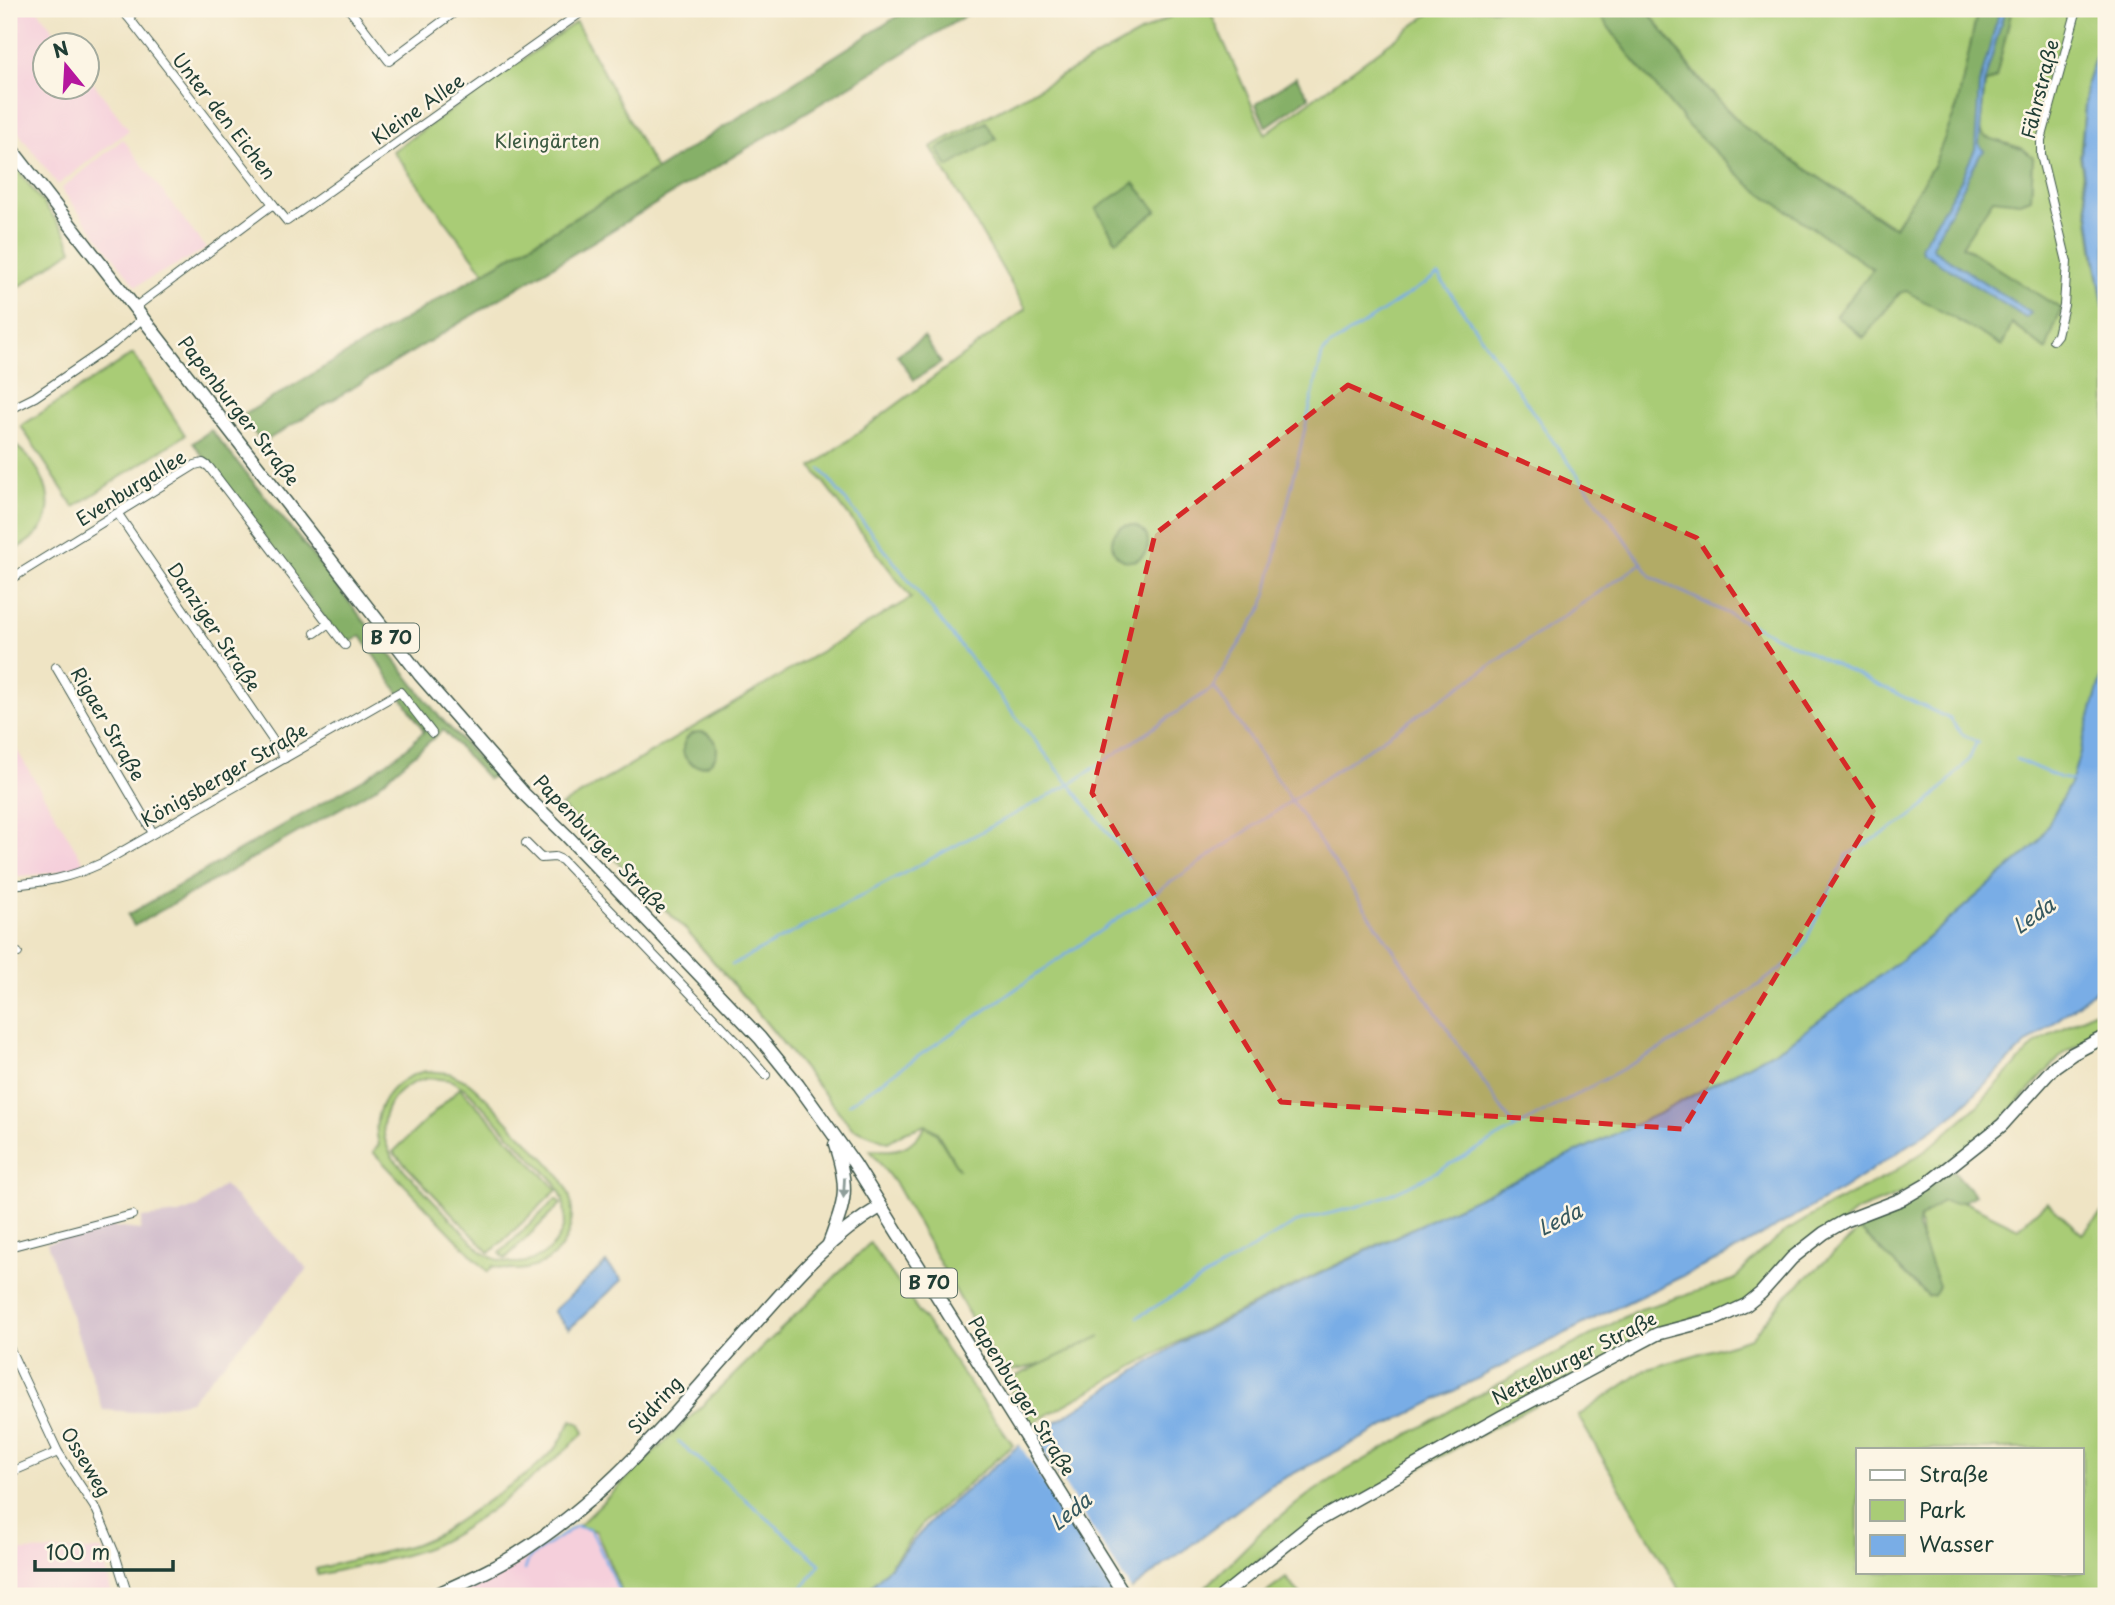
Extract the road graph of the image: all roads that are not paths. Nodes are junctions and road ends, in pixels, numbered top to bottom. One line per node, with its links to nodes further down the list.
1 (122, 9): 7 (street, Unter den Eichen)
2 (138, 9): 7 (street)
3 (349, 9): 4 (street)
4 (459, 9)
5 (586, 9): 9 (street, Kleine Allee)
6 (2077, 9): 11 (street, Fährstraße)
7 (128, 17): 9 (street, Unter den Eichen)
8 (9, 146): 10 (main road, Papenburger Straße / B 70)
9 (273, 204): 10 (street, Unter den Eichen)
10 (138, 314): 12 (street, Unter den Eichen); 26 (main road, Papenburger Straße / B 70)
11 (2053, 340)
12 (9, 410)
13 (118, 514): 14 (street, Evenburgallee); 15 (street, Evenburgallee); 20 (street, Danziger Straße)
14 (9, 580)
15 (329, 623): 16 (street); 17 (street, Evenburgallee)
16 (315, 633)
17 (345, 645)
18 (56, 667): 21 (street, Rigaer Straße)
19 (432, 733): 20 (street, Königsberger Straße)
20 (285, 758): 21 (street, Königsberger Straße)
21 (153, 833): 23 (street, Königsberger Straße)
22 (526, 843): 25 (street)
23 (9, 885)
24 (2106, 1036): 37 (main road, Nettelburger Straße)
25 (766, 1075)
26 (831, 1131): 27 (main road, Papenburger Straße / B 70); 29 (main road, one-way to 29)
27 (880, 1207): 29 (main road, Südring); 36 (main road, Papenburger Straße / B 70)
28 (132, 1215): 30 (street)
29 (829, 1244): 35 (main road, Südring)
30 (9, 1247)
31 (9, 1347): 32 (street, Osseweg)
32 (58, 1452): 33 (street); 34 (street, Osseweg)
33 (9, 1473)
34 (128, 1596)
35 (433, 1596)
36 (1125, 1596)
37 (1222, 1596)

